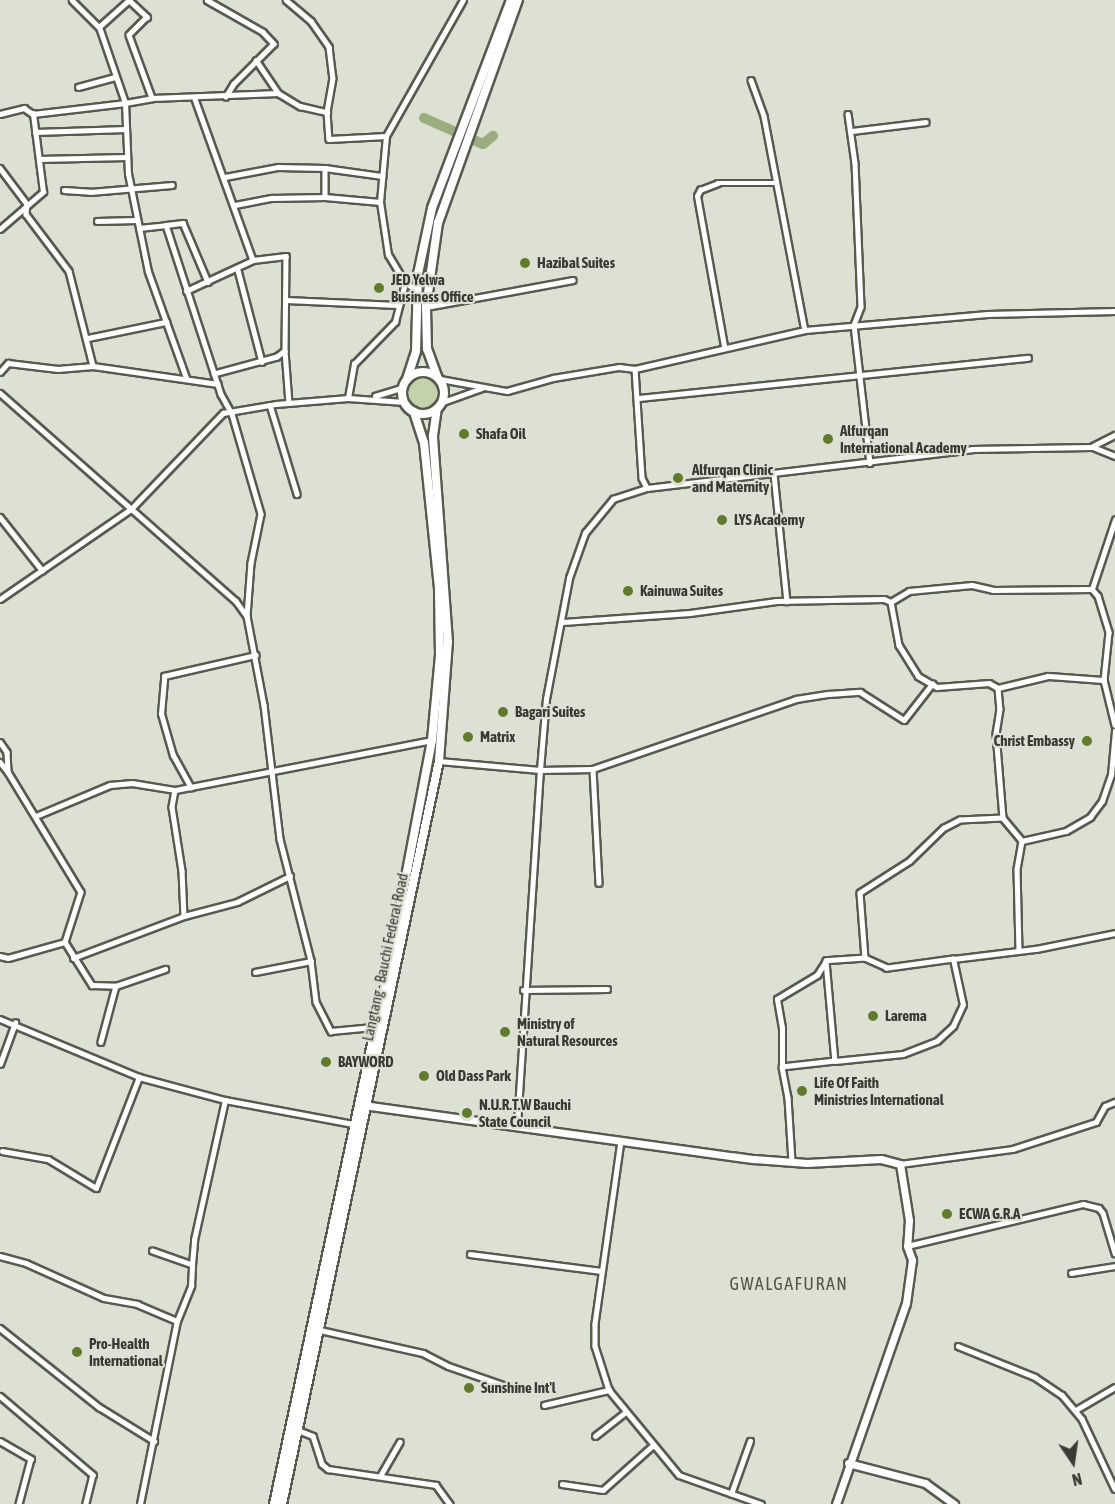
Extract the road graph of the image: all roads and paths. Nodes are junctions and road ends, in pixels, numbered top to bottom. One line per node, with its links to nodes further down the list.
1 (72, 0): 8 (street)
2 (129, 0): 8 (street); 15 (street)
3 (207, 0): 9 (street)
4 (286, 0): 18 (street)
5 (463, 0): 27 (street)
6 (511, 0): 23 (main road)
7 (518, 0): 23 (main road)
8 (99, 27): 10 (street)
9 (256, 60): 13 (street); 14 (street)
10 (115, 77): 12 (street); 17 (street)
11 (751, 80): 34 (street)
12 (78, 87)
13 (278, 93): 14 (street); 18 (street)
14 (226, 97): 16 (street)
15 (152, 98): 16 (street); 17 (street)
16 (195, 99): 33 (street)
17 (125, 103): 20 (street); 24 (street)
18 (327, 112): 27 (street)
19 (0, 114): 20 (street)
20 (33, 114): 26 (street)
21 (848, 114): 25 (street)
22 (925, 122): 25 (street)
23 (466, 127): 53 (main road); 56 (main road)
24 (126, 129): 26 (street); 28 (street)
25 (852, 131): 59 (street)
26 (35, 132): 29 (street)
27 (386, 136): 32 (street)
28 (127, 157): 29 (street); 36 (street)
29 (39, 159): 40 (street)
30 (0, 168): 40 (street)
31 (325, 168): 32 (street); 33 (street); 38 (street)
32 (382, 176): 39 (street)
33 (225, 177): 41 (street)
34 (776, 183): 60 (street); 62 (street)
35 (172, 185): 36 (street)
36 (131, 188): 37 (street); 42 (street)
37 (64, 190)
38 (325, 197): 39 (street); 41 (street)
39 (380, 202): 51 (street)
40 (27, 204): 46 (street); 61 (street)
41 (235, 205): 47 (street)
42 (137, 220): 43 (street); 45 (street)
43 (97, 221)
44 (166, 225): 45 (street); 50 (street); 52 (street)
45 (139, 228): 58 (street)
46 (0, 229)
47 (253, 260): 48 (street); 54 (street)
48 (238, 270): 50 (street); 65 (street)
49 (573, 280): 56 (street)
50 (208, 282): 52 (street)
51 (405, 283): 53 (street); 55 (street)
52 (186, 291): 70 (street)
53 (417, 291): 73 (main road)
54 (286, 300): 55 (street); 63 (street)
55 (398, 304): 79 (street)
56 (426, 307): 72 (main road)
57 (1115, 311): 59 (street)
58 (166, 322): 61 (street); 71 (street)
59 (854, 325): 60 (street); 69 (street)
60 (805, 330): 62 (street)
61 (88, 338): 66 (street)
62 (724, 346): 67 (street)
63 (285, 351): 65 (street); 83 (street)
64 (1028, 358): 69 (street)
65 (262, 362): 70 (street)
66 (93, 366): 68 (street); 71 (street)
67 (635, 369): 75 (street); 80 (street)
68 (0, 372)
69 (859, 373): 80 (street); 91 (street)
70 (214, 374): 74 (street)
71 (186, 378): 74 (street)
72 (439, 378): 73 (main road); 75 (street); 82 (main road)
73 (406, 379): 76 (main road)
74 (218, 384): 87 (street)
75 (484, 387): 82 (street)
76 (402, 388): 78 (street); 81 (main road)
77 (0, 393): 95 (street)
78 (372, 397): 79 (street); 81 (street)
79 (348, 398): 83 (street)
80 (639, 398): 93 (street)
81 (404, 402): 86 (main road)
82 (443, 402): 85 (main road)
83 (290, 403): 84 (street)
84 (270, 405): 87 (street); 94 (street)
85 (437, 409): 86 (main road); 113 (main road, Langtang - Bauchi Federal Road)
86 (414, 412): 111 (main road, Langtang - Bauchi Federal Road)
87 (232, 414): 95 (street); 103 (street)
88 (1115, 435): 89 (street)
89 (1091, 447): 90 (street); 91 (street)
90 (1115, 456)
91 (870, 463): 92 (street)
92 (774, 474): 93 (street); 101 (street)
93 (647, 488): 104 (street)
94 (297, 494)
95 (131, 509): 98 (street); 103 (street)
96 (0, 517): 98 (street)
97 (1115, 520): 99 (street)
98 (42, 570): 100 (street)
99 (1092, 589): 102 (street); 106 (street)
100 (0, 599)
101 (787, 601): 102 (street); 104 (street)
102 (891, 602): 107 (street)
103 (247, 616): 105 (street)
104 (563, 622): 116 (street)
105 (256, 655): 118 (street); 119 (street)
106 (1104, 680): 108 (street); 109 (street)
107 (932, 684): 108 (street); 115 (street)
108 (998, 688): 122 (street)
109 (1115, 725)
110 (1115, 731): 123 (street)
111 (432, 740): 118 (street); 143 (main road, Langtang - Bauchi Federal Road)
112 (0, 742): 117 (street)
113 (440, 761): 116 (street); 152 (main road, Langtang - Bauchi Federal Road)
114 (0, 762): 117 (street)
115 (593, 769): 116 (street); 125 (street)
116 (540, 770): 140 (street)
117 (8, 772): 121 (street)
118 (272, 773): 119 (street); 124 (street)
119 (191, 788): 120 (street)
120 (175, 790): 121 (street); 126 (street)
121 (36, 816): 128 (street)
122 (1003, 818): 123 (street); 132 (street)
123 (1022, 841): 129 (street)
124 (290, 876): 126 (street); 134 (street)
125 (599, 883)
126 (184, 916): 131 (street)
127 (1115, 933): 129 (street)
128 (65, 942): 130 (street); 131 (street)
129 (1019, 950): 133 (street)
130 (0, 956)
131 (73, 958): 138 (street)
132 (866, 958): 133 (street); 135 (street)
133 (953, 959): 145 (street)
134 (311, 961): 137 (street); 143 (street)
135 (826, 961): 145 (street); 147 (street)
136 (165, 969): 138 (street)
137 (255, 972)
138 (116, 986): 144 (street)
139 (607, 989): 140 (street)
140 (523, 990): 154 (street)
141 (0, 1018): 142 (street)
142 (15, 1023): 146 (street); 148 (street)
143 (373, 1027): 151 (main road, Langtang - Bauchi Federal Road)
144 (101, 1042)
145 (835, 1061): 147 (street)
146 (0, 1064)
147 (782, 1067): 157 (street)
148 (139, 1077): 149 (street); 156 (street)
149 (225, 1100): 153 (street); 164 (street)
150 (1115, 1102): 158 (street)
151 (358, 1104): 152 (street); 153 (main road, Langtang - Bauchi Federal Road)
152 (368, 1106): 154 (street); 170 (main road, Langtang - Bauchi Federal Road)
153 (353, 1124): 194 (main road, Langtang - Bauchi Federal Road)
154 (517, 1125): 155 (street)
155 (621, 1141): 157 (street); 166 (street)
156 (2, 1151)
157 (792, 1162): 158 (street)
158 (900, 1164): 159 (street)
159 (907, 1246): 161 (street); 186 (street)
160 (152, 1251): 164 (street)
161 (1115, 1253)
162 (470, 1254): 166 (street)
163 (0, 1256): 168 (street)
164 (192, 1265): 168 (street)
165 (1115, 1266): 167 (street)
166 (601, 1271): 174 (street)
167 (1071, 1273)
168 (177, 1321): 182 (street)
169 (0, 1328): 182 (street)
170 (320, 1330): 173 (street); 179 (main road, Langtang - Bauchi Federal Road)
171 (958, 1346): 177 (street)
172 (1115, 1387): 177 (street)
173 (512, 1388)
174 (609, 1390): 176 (street); 178 (street)
175 (0, 1396): 192 (street)
176 (544, 1406)
177 (1076, 1410): 189 (street)
178 (624, 1413): 180 (street); 185 (street)
179 (298, 1430): 187 (street); 195 (main road, Langtang - Bauchi Federal Road)
180 (595, 1436)
181 (0, 1441): 191 (street)
182 (154, 1441): 193 (street)
183 (750, 1441): 190 (street)
184 (400, 1442): 187 (street)
185 (652, 1446): 188 (street); 190 (street)
186 (848, 1463): 198 (street); 199 (street)
187 (380, 1476): 196 (street)
188 (562, 1484)
189 (1115, 1489)
190 (731, 1494): 197 (street)
191 (19, 1504)
192 (86, 1504)
193 (140, 1504)
194 (274, 1504)
195 (282, 1504)
196 (450, 1504)
197 (761, 1504)
198 (836, 1504)
199 (954, 1504)

